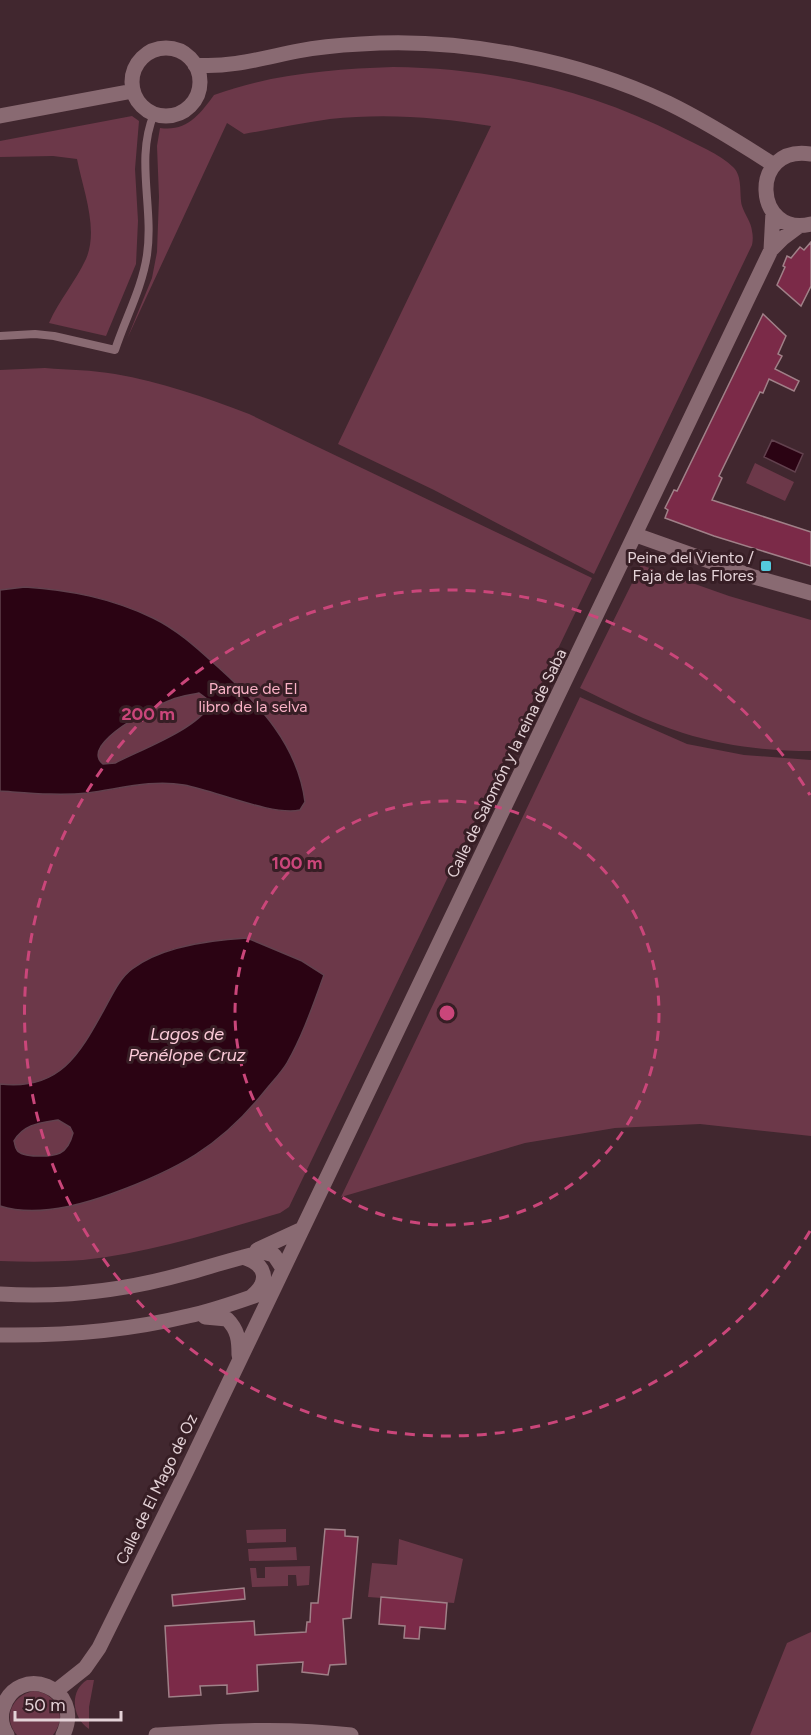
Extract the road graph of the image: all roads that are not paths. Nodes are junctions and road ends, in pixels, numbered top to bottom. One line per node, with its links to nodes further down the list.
1 (195, 65): 2 (street); 3 (street); 6 (street)
2 (133, 91): 3 (street); 4 (street)
3 (154, 114): 10 (lane)
4 (0, 116)
5 (811, 153): 6 (street)
6 (774, 165): 7 (street, Calle de Salomón y la reina de Saba)
7 (773, 212): 8 (street); 9 (street, Calle de Salomón y la reina de Saba)
8 (805, 225): 9 (street, Calle de Salomón y la reina de Saba)
9 (771, 250): 11 (street, Calle de Salomón y la reina de Saba)
10 (0, 336)
11 (636, 535): 12 (street); 13 (street, Calle de Salomón y la reina de Saba)
12 (811, 593)
13 (300, 1230): 14 (street); 15 (street, Calle de Salomón y la reina de Saba)
14 (243, 1257): 15 (street); 17 (street); 18 (street)
15 (282, 1267): 16 (street, Calle de Salomón y la reina de Saba)
16 (271, 1290): 18 (street); 21 (street, Calle de El Mago de Oz)
17 (0, 1294)
18 (251, 1297): 19 (street)
19 (187, 1317): 20 (street); 21 (street)
20 (0, 1335)
21 (239, 1357): 22 (street, Calle de El Mago de Oz)
22 (56, 1691): 23 (street); 25 (street)
23 (5, 1694): 24 (street)
24 (4, 1732)
25 (69, 1734)
26 (156, 1735): 27 (street)
27 (351, 1735)

